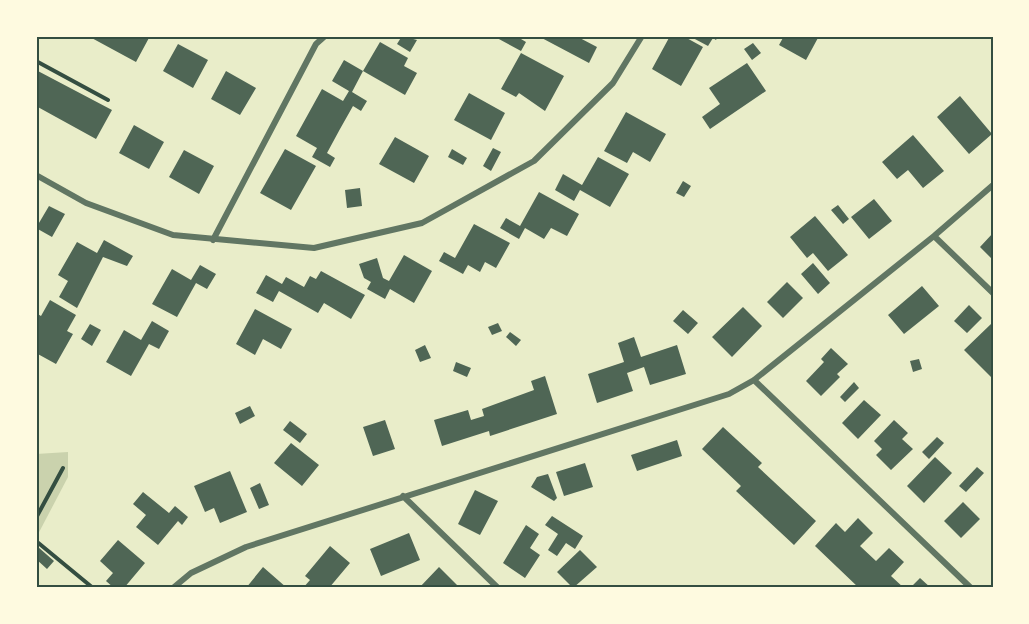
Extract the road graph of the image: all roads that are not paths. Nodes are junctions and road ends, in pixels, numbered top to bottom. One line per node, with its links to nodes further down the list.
1 (325, 36): 6 (street)
2 (642, 36): 6 (street)
3 (36, 175): 6 (street)
4 (993, 185): 5 (street)
5 (934, 236): 7 (street); 8 (street)
6 (213, 240)
7 (993, 293)
8 (754, 380): 9 (street); 12 (street)
9 (403, 496): 10 (street); 11 (street)
10 (173, 588)
11 (498, 588)
12 (971, 588)

